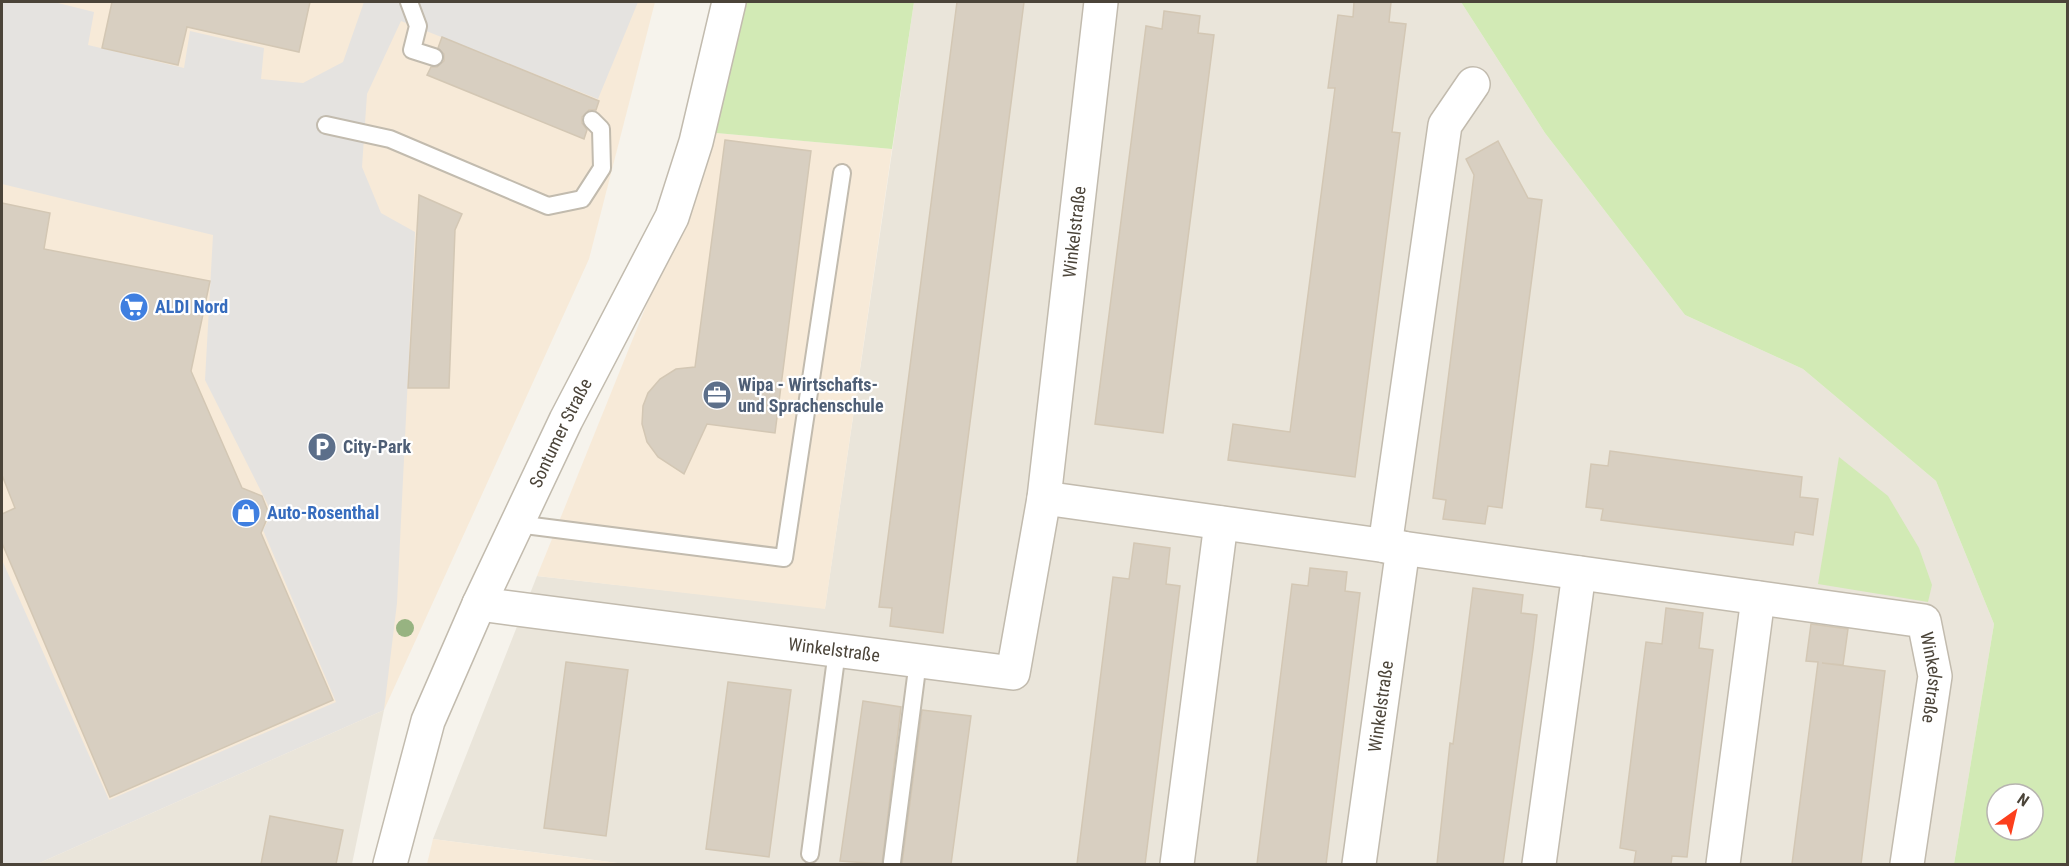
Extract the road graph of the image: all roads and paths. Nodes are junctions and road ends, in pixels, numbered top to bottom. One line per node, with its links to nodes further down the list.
1 (409, 2): 4 (lane)
2 (729, 2): 11 (street, Sontumer Straße)
3 (1101, 2): 9 (street, Winkelstraße)
4 (434, 57)
5 (1473, 84): 12 (street, Winkelstraße)
6 (592, 120): 7 (lane)
7 (326, 125)
8 (842, 173): 11 (lane)
9 (1044, 498): 10 (street, Winkelstraße); 17 (street, Winkelstraße)
10 (1221, 523): 12 (street, Winkelstraße); 21 (street)
11 (517, 524): 15 (street, Sontumer Straße)
12 (1394, 547): 13 (street, Winkelstraße); 22 (street, Winkelstraße)
13 (1579, 573): 14 (street, Winkelstraße); 23 (street)
14 (1758, 598): 24 (street); 25 (street, Winkelstraße)
15 (479, 604): 16 (street, Winkelstraße); 20 (street, Sontumer Straße)
16 (837, 651): 17 (street, Winkelstraße); 18 (lane)
17 (918, 661): 19 (lane)
18 (810, 854)
19 (892, 862)
20 (390, 864)
21 (1177, 864)
22 (1359, 864)
23 (1539, 864)
24 (1723, 864)
25 (1907, 864)

